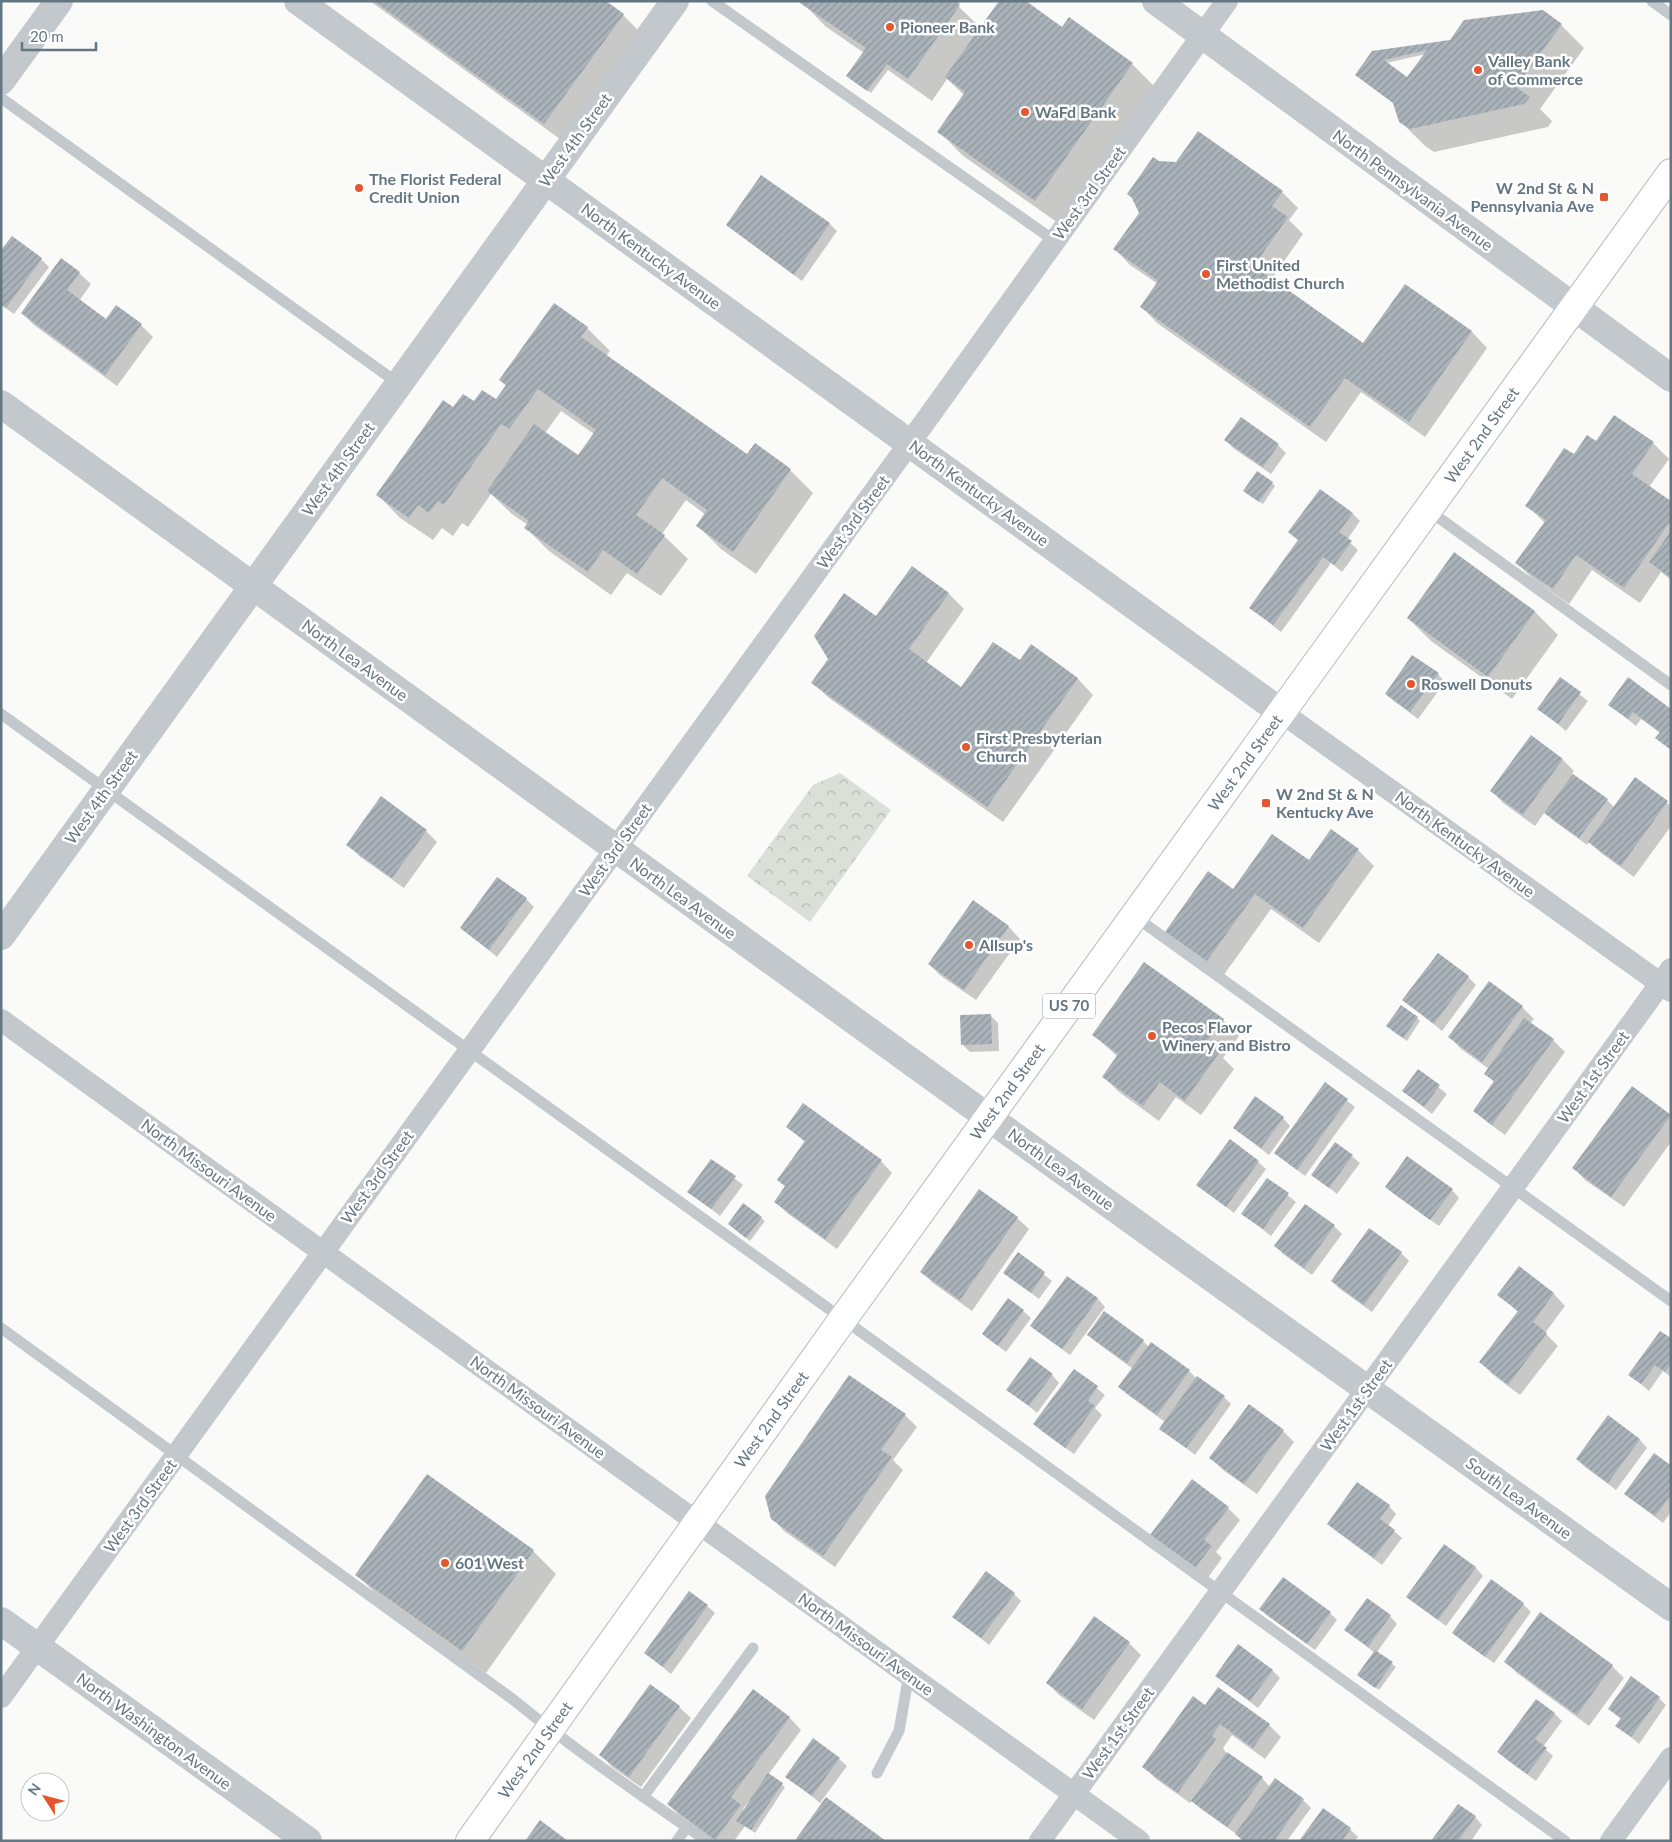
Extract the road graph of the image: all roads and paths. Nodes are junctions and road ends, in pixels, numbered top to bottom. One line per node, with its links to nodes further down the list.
1 (59, 1): 10 (street)
2 (298, 1): 13 (street, North Kentucky Avenue)
3 (675, 1): 13 (street, West 4th Street)
4 (712, 1): 14 (lane)
5 (1156, 1): 9 (street, North Pennsylvania Avenue)
6 (1227, 1): 9 (street, West 3rd Street)
7 (1652, 1): 8 (lane)
8 (1671, 15)
9 (1203, 35): 14 (street, West 3rd Street); 15 (street, North Pennsylvania Avenue)
10 (1, 81)
11 (1, 98): 17 (lane)
12 (1671, 173): 15 (main road, West 2nd Street / US 70)
13 (546, 180): 17 (street, West 4th Street); 19 (street, North Kentucky Avenue)
14 (1054, 242): 19 (street, West 3rd Street)
15 (1574, 308): 16 (street, North Pennsylvania Avenue); 20 (main road, West 2nd Street / US 70)
16 (1671, 378)
17 (399, 384): 21 (street, West 4th Street)
18 (1, 404): 21 (street, North Lea Avenue)
19 (910, 443): 23 (street, North Kentucky Avenue); 26 (street, West 3rd Street)
20 (1428, 510): 22 (lane); 23 (main road, West 2nd Street / US 70)
21 (254, 586): 25 (street, West 4th Street); 26 (street, North Lea Avenue)
22 (1671, 685)
23 (1280, 712): 27 (main road, West 2nd Street / US 70); 29 (street, North Kentucky Avenue)
24 (1, 714): 25 (lane)
25 (107, 790): 28 (street, West 4th Street); 31 (lane)
26 (616, 849): 31 (street, West 3rd Street); 32 (street, North Lea Avenue)
27 (1134, 916): 32 (main road, West 2nd Street / US 70); 33 (lane)
28 (1, 936)
29 (1667, 981): 33 (street, West 1st Street)
30 (1, 1020): 34 (street, North Missouri Avenue)
31 (469, 1051): 34 (street, West 3rd Street); 36 (lane)
32 (989, 1118): 36 (main road, West 2nd Street / US 70); 38 (street, North Lea Avenue)
33 (1513, 1187): 35 (lane); 38 (street, West 1st Street)
34 (323, 1252): 39 (street, West 3rd Street); 40 (street, North Missouri Avenue)
35 (1671, 1301)
36 (843, 1319): 40 (main road, West 2nd Street / US 70); 41 (lane)
37 (1, 1328): 39 (lane)
38 (1368, 1388): 41 (street, West 1st Street); 42 (street, South Lea Avenue)
39 (177, 1455): 44 (street, West 3rd Street); 48 (lane)
40 (698, 1522): 46 (street, North Missouri Avenue); 48 (main road, West 2nd Street / US 70)
41 (1220, 1592): 51 (street, West 1st Street); 60 (lane)
42 (1671, 1607)
43 (1, 1621): 44 (street, North Washington Avenue)
44 (38, 1647): 47 (street, West 3rd Street); 54 (street, North Washington Avenue)
45 (752, 1648): 52 (lane)
46 (909, 1674): 50 (lane); 51 (street, North Missouri Avenue)
47 (1, 1697)
48 (550, 1729): 52 (lane); 55 (main road, West 2nd Street / US 70)
49 (1671, 1758): 61 (street)
50 (877, 1773)
51 (1074, 1794): 58 (street, West 1st Street); 59 (street, North Missouri Avenue)
52 (643, 1797): 53 (lane)
53 (686, 1827): 56 (lane); 57 (lane)
54 (308, 1841)
55 (470, 1841)
56 (677, 1841)
57 (707, 1841)
58 (1040, 1841)
59 (1139, 1841)
60 (1565, 1841)
61 (1611, 1841)

